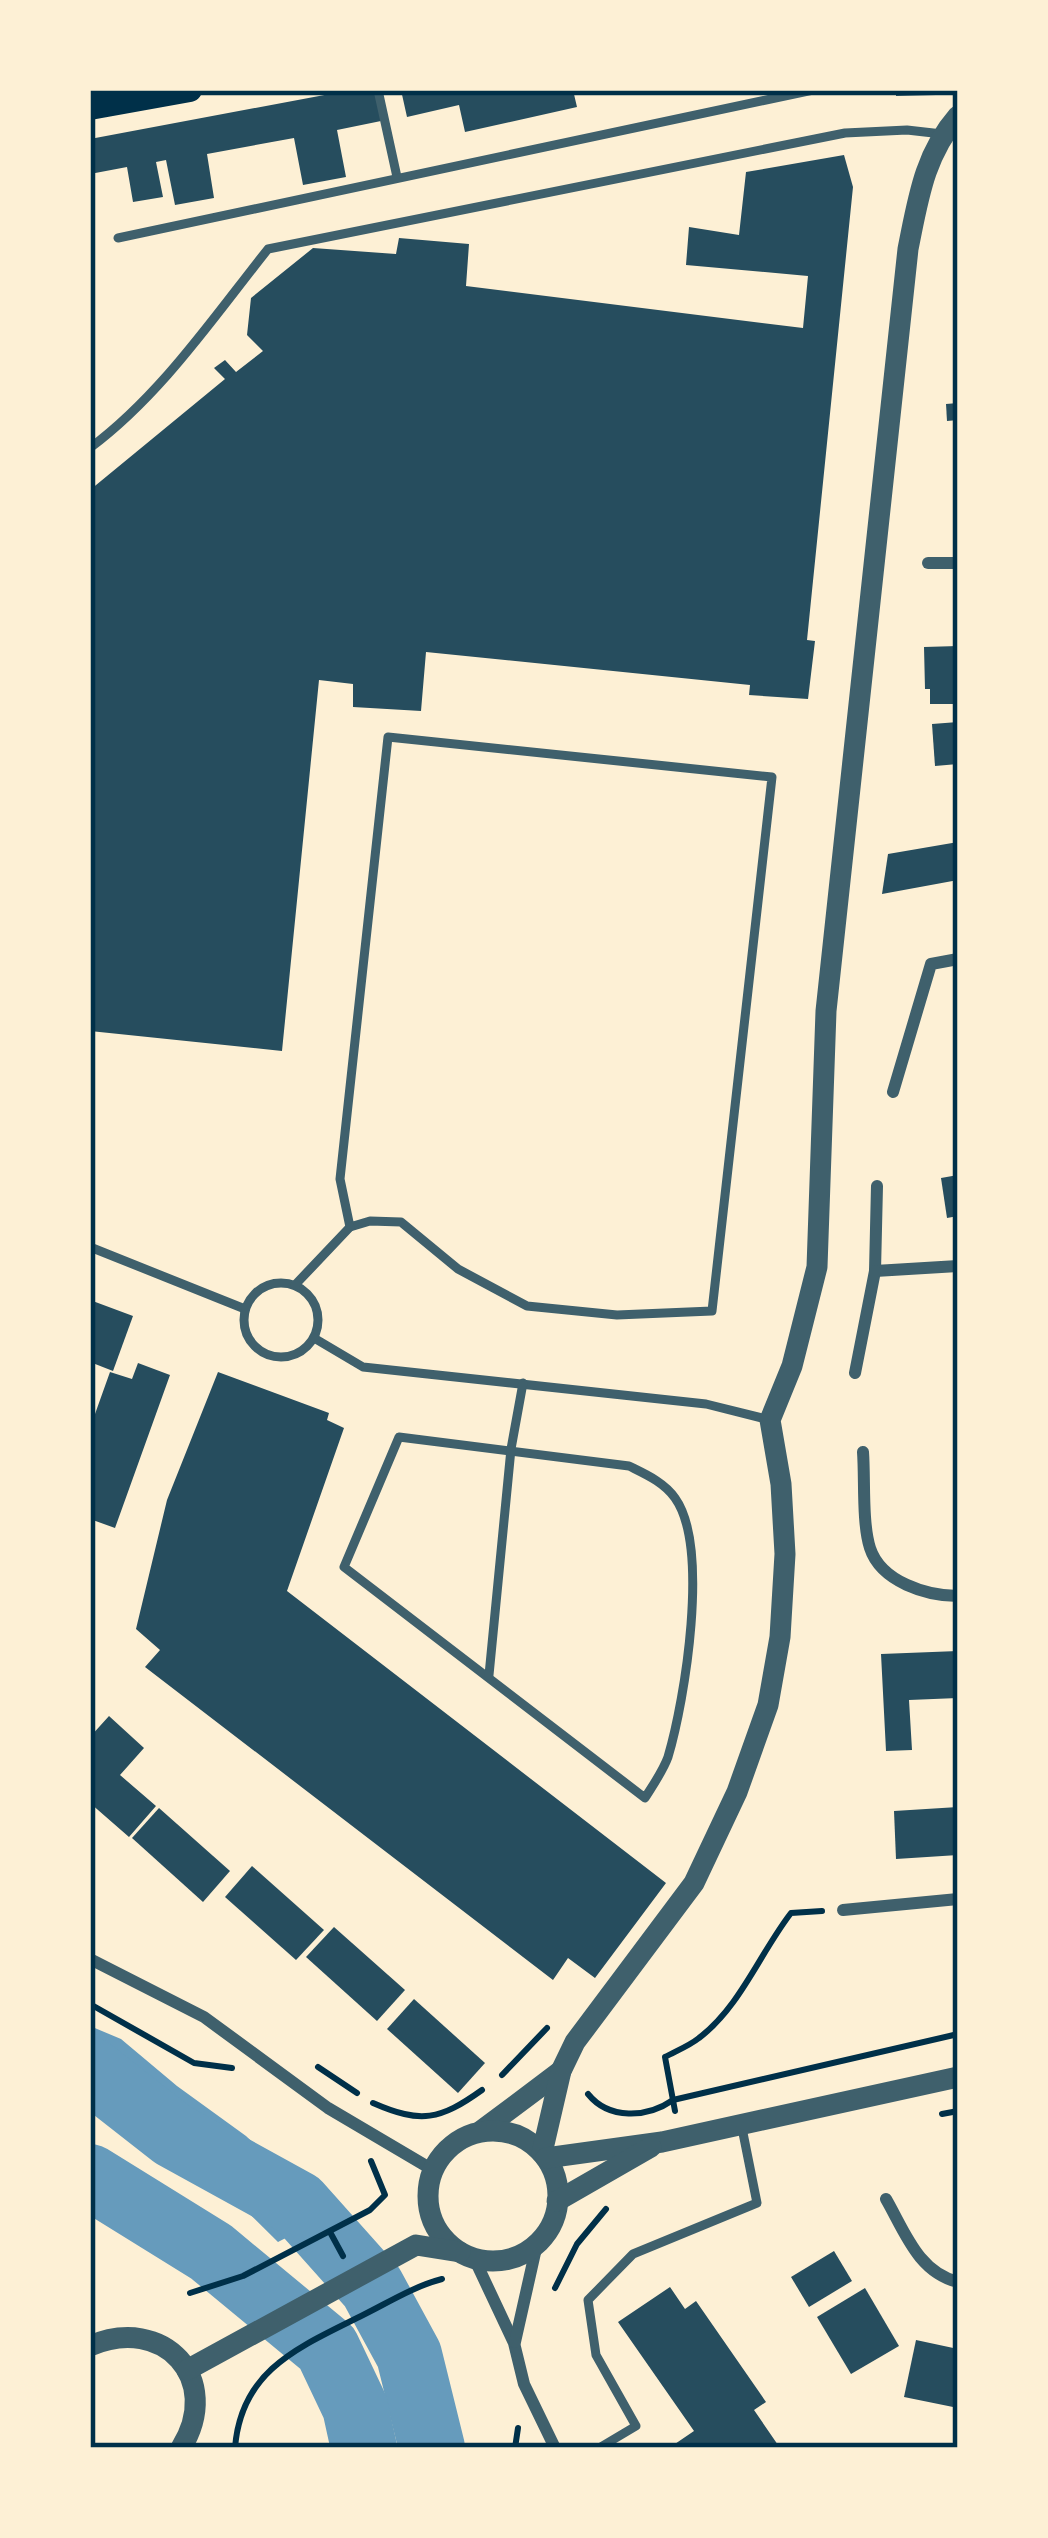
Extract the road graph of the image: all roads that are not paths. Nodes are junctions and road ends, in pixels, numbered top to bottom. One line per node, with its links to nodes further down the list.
1 (190, 90): 4 (main road)
2 (378, 90): 7 (lane)
3 (813, 90): 7 (lane)
4 (90, 108)
5 (958, 116): 6 (street)
6 (942, 134): 9 (lane); 24 (street)
7 (397, 177): 8 (lane)
8 (118, 238)
9 (90, 448)
10 (928, 563): 11 (street)
11 (958, 563)
12 (958, 959): 13 (street)
13 (892, 1092)
14 (877, 1186): 18 (street)
15 (350, 1227): 15 (lane); 19 (lane)
16 (90, 1247): 20 (lane)
17 (958, 1266): 18 (street)
18 (875, 1270): 22 (street)
19 (295, 1285): 20 (lane); 21 (lane)
20 (245, 1309): 21 (lane)
21 (314, 1338): 23 (lane)
22 (855, 1373)
23 (523, 1383): 24 (lane); 25 (lane)
24 (770, 1420): 32 (street)
25 (511, 1449): 28 (lane); 28 (lane); 28 (lane)
26 (862, 1452): 27 (street)
27 (958, 1596)
28 (489, 1675)
29 (958, 1899): 30 (street)
30 (843, 1910)
31 (90, 1960): 38 (street)
32 (561, 2071): 35 (street); 37 (street)
33 (958, 2077): 34 (street)
34 (741, 2123): 36 (street); 51 (lane)
35 (481, 2132): 37 (street); 38 (street)
36 (662, 2141): 37 (street); 40 (street)
37 (544, 2155): 40 (street)
38 (433, 2170): 41 (street)
39 (886, 2199): 45 (street)
40 (557, 2201): 42 (street)
41 (428, 2207): 43 (street); 44 (street)
42 (537, 2244): 44 (street); 46 (street)
43 (416, 2245): 44 (street); 48 (street)
44 (467, 2255): 46 (street)
45 (958, 2282)
46 (514, 2343): 50 (street)
47 (90, 2346): 48 (street)
48 (187, 2370): 49 (street)
49 (181, 2448)
50 (555, 2448)
51 (599, 2448)

